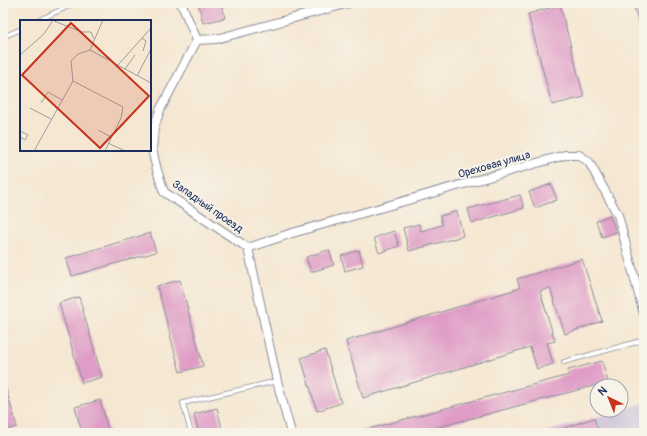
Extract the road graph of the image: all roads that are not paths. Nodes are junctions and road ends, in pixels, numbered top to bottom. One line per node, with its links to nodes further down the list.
1 (76, 3): 4 (lane)
2 (181, 3): 7 (street)
3 (350, 3): 7 (street)
4 (39, 20)
5 (20, 29): 6 (lane)
6 (3, 37)
7 (197, 40): 8 (street, Западный проезд)
8 (248, 248): 9 (street, Ореховая улица); 12 (street, Западный проезд)
9 (644, 314)
10 (644, 340): 11 (lane)
11 (564, 362)
12 (277, 381): 13 (lane); 14 (street, Западный проезд)
13 (191, 433)
14 (291, 433)

